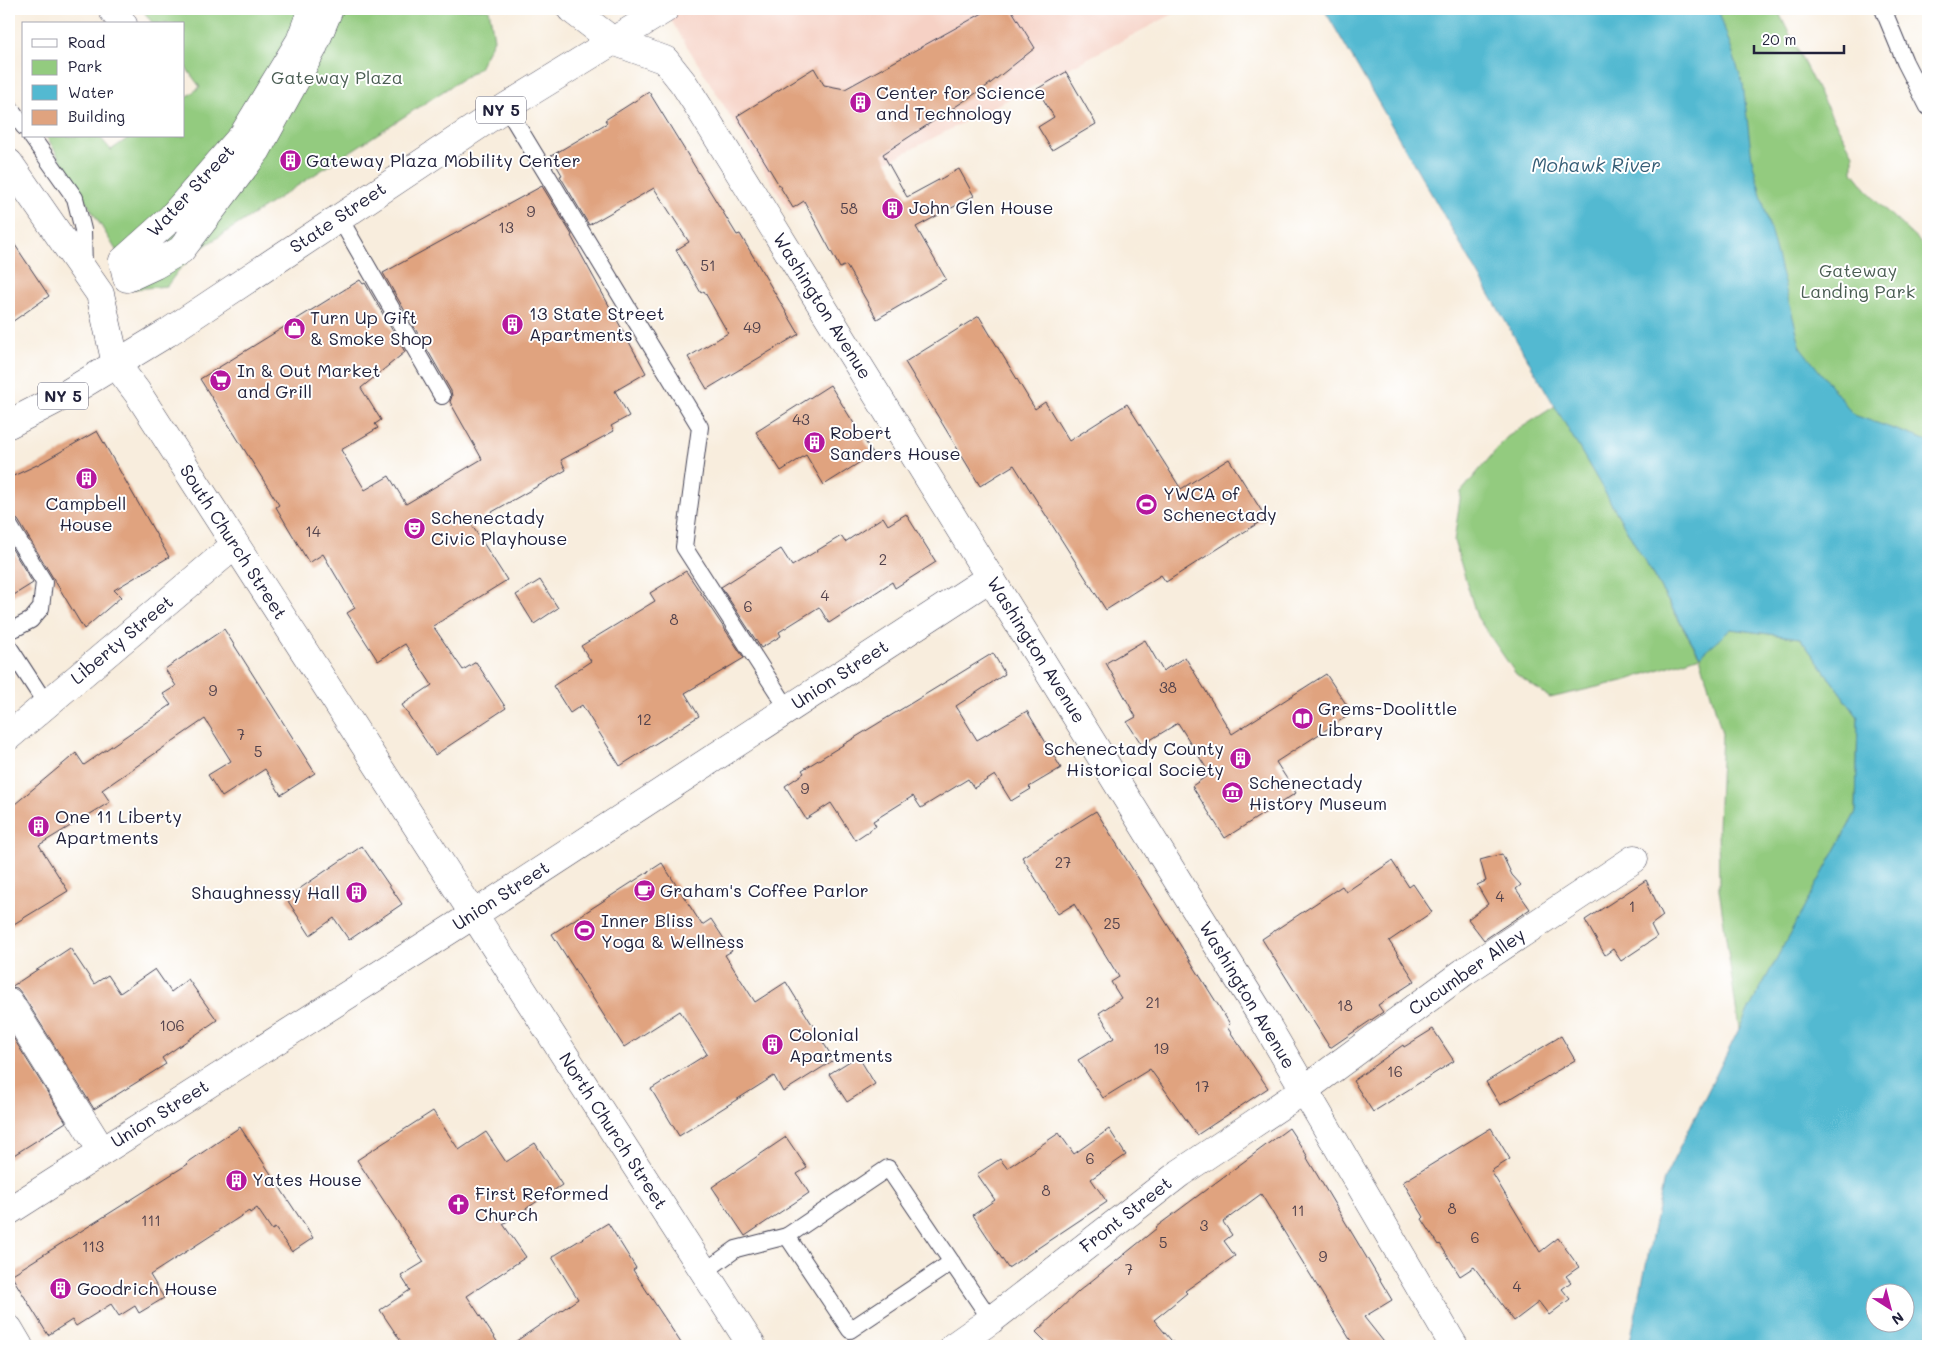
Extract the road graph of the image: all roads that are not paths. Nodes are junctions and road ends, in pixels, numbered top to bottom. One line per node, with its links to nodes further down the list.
1 (112, 9): 8 (street)
2 (312, 9): 3 (street, Water Street)
3 (329, 9)
4 (571, 9): 9 (street, Washington Avenue)
5 (603, 9): 9 (street)
6 (665, 9): 9 (street, State Street / NY 5)
7 (1883, 9): 12 (lane)
8 (122, 22)
9 (613, 41): 11 (street, State Street / NY 5); 23 (street, Washington Avenue)
10 (9, 106): 13 (lane)
11 (506, 107): 16 (street, State Street / NY 5); 27 (lane)
12 (1928, 107)
13 (22, 124)
14 (32, 138): 17 (lane)
15 (9, 163): 17 (street, South Church Street)
16 (339, 217): 18 (street, State Street / NY 5); 19 (lane)
17 (84, 272): 18 (street, South Church Street)
18 (116, 364): 20 (street, State Street / NY 5); 22 (street, South Church Street)
19 (442, 396)
20 (9, 424)
21 (9, 525): 24 (lane)
22 (235, 545): 26 (street, Liberty Street); 30 (street, South Church Street)
23 (991, 577): 27 (street, Union Street); 32 (street, Washington Avenue)
24 (9, 630)
25 (9, 647): 26 (lane)
26 (46, 704): 28 (street, Liberty Street)
27 (788, 709): 30 (street, Union Street)
28 (9, 736)
29 (1634, 859): 32 (street, Cucumber Alley)
30 (473, 915): 33 (street, Union Street); 37 (street, North Church Street)
31 (9, 1002): 33 (street)
32 (1304, 1090): 38 (street, Front Street); 43 (street, Washington Avenue)
33 (102, 1151): 34 (street, Union Street)
34 (9, 1211)
35 (787, 1236): 36 (lane); 36 (lane); 37 (lane)
36 (952, 1262): 38 (lane)
37 (704, 1272): 41 (street, North Church Street)
38 (990, 1320): 42 (street, Front Street)
39 (9, 1329): 40 (street)
40 (19, 1346)
41 (752, 1346)
42 (954, 1346)
43 (1454, 1346)

